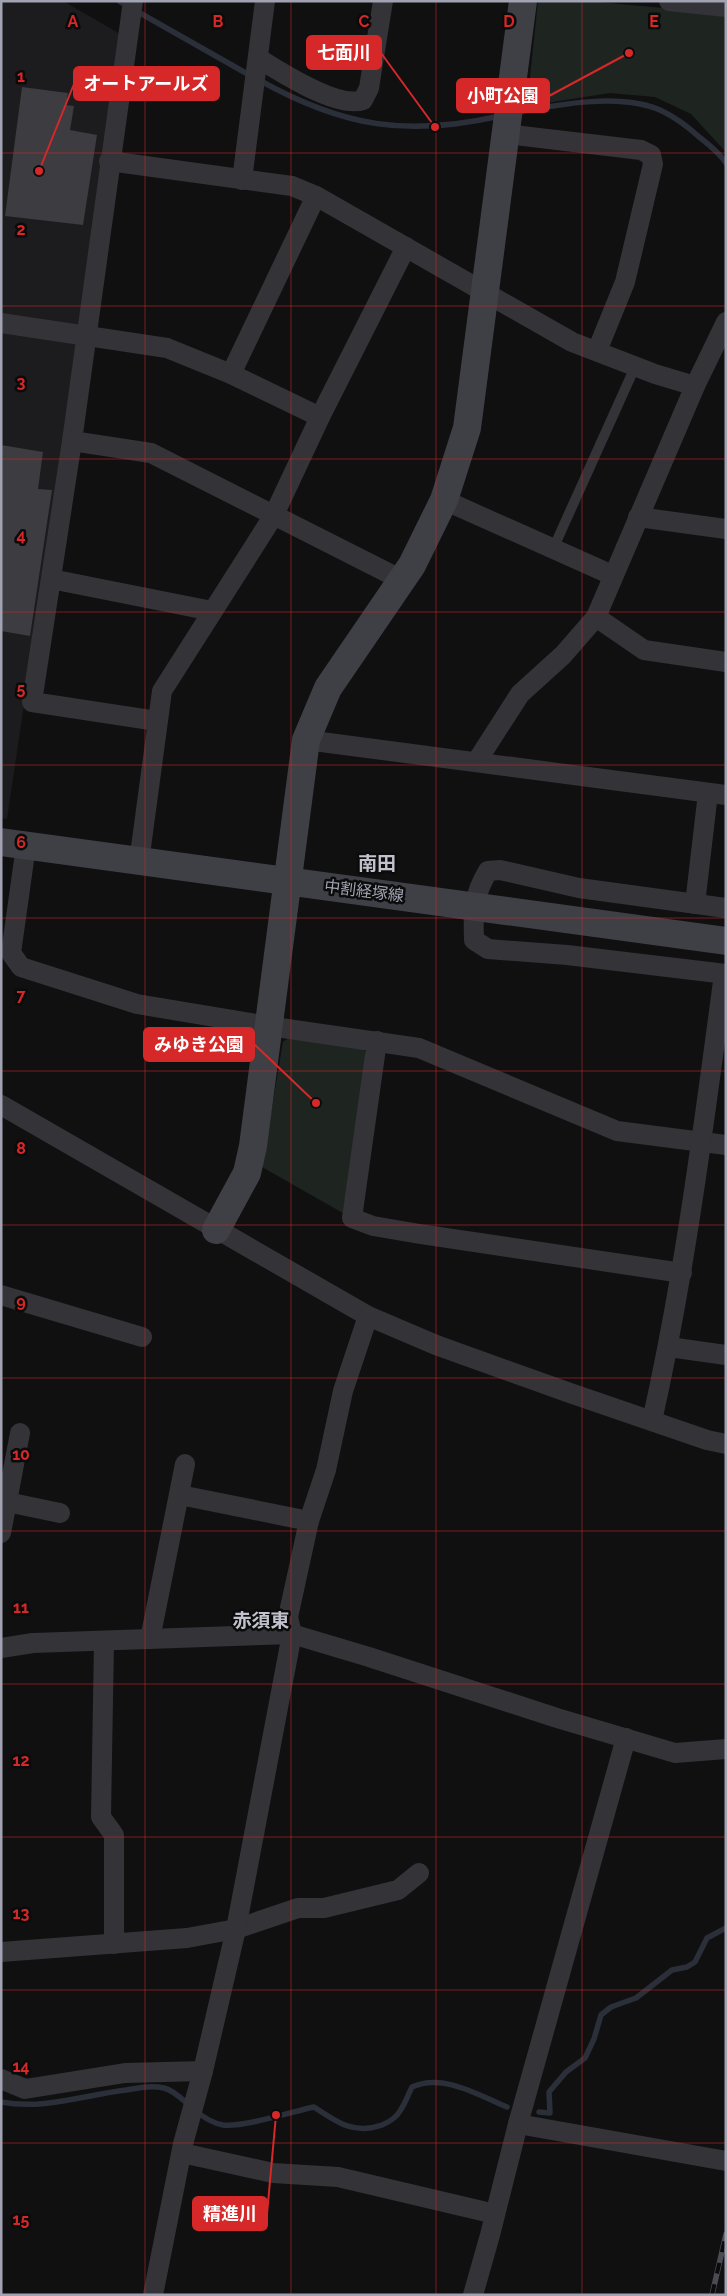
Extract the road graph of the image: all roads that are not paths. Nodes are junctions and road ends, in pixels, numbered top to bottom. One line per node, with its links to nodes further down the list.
1 (133, 1): 9 (street)
2 (265, 1): 7 (street)
3 (383, 1): 7 (street)
4 (523, 1): 8 (street)
5 (674, 2): 6 (street)
6 (726, 7)
7 (257, 62): 10 (street)
8 (508, 121): 13 (street); 17 (street)
9 (109, 161): 10 (street); 16 (street)
10 (242, 180): 11 (street)
11 (316, 196): 12 (street); 19 (street)
12 (406, 247): 13 (street); 21 (street)
13 (486, 292): 17 (street); 23 (street)
14 (726, 322): 20 (street)
15 (1, 323): 16 (street)
16 (86, 335): 19 (street); 22 (street)
17 (597, 351): 18 (street)
18 (634, 367): 20 (street); 27 (lane)
19 (231, 374): 21 (street)
20 (695, 386): 25 (street)
21 (320, 417): 24 (street)
22 (72, 441): 24 (street); 29 (street)
23 (444, 500): 27 (street); 30 (street)
24 (274, 516): 30 (street); 31 (street)
25 (638, 517): 26 (street); 28 (street)
26 (726, 529)
27 (553, 549): 28 (street)
28 (612, 575): 32 (street)
29 (51, 579): 31 (street); 34 (street)
30 (402, 580): 35 (street)
31 (212, 611): 34 (street)
32 (596, 617): 33 (street); 36 (street)
33 (726, 662)
34 (157, 721): 39 (street)
35 (306, 740): 36 (street); 40 (street)
36 (477, 762): 37 (street)
37 (717, 794): 41 (street)
38 (14, 844): 39 (street, 中割経塚線); 46 (street)
39 (139, 862): 40 (street, 中割経塚線)
40 (286, 881): 42 (street, 中割経塚線); 46 (street)
41 (695, 904): 42 (street); 43 (street)
42 (473, 905): 44 (street, 中割経塚線); 45 (street)
43 (726, 908)
44 (726, 941)
45 (725, 974): 49 (street)
46 (268, 1026): 47 (street); 51 (street)
47 (377, 1040): 49 (street); 52 (street)
48 (1, 1105): 51 (street)
49 (701, 1142): 50 (street); 52 (street)
50 (726, 1145)
51 (216, 1230): 54 (street)
52 (682, 1273): 56 (street)
53 (1, 1295): 55 (street)
54 (368, 1316): 58 (street); 65 (street)
55 (142, 1337)
56 (669, 1347): 57 (street); 58 (street)
57 (726, 1355)
58 (652, 1421): 60 (street)
59 (20, 1433): 63 (street)
60 (726, 1444)
61 (185, 1464): 62 (street)
62 (180, 1495): 65 (street); 68 (street)
63 (7, 1502): 64 (street); 66 (street)
64 (60, 1513)
65 (309, 1521): 67 (street)
66 (1, 1533)
67 (292, 1634): 68 (street); 71 (street); 74 (street)
68 (150, 1639): 69 (street)
69 (104, 1640): 70 (street); 75 (street)
70 (1, 1648)
71 (626, 1738): 72 (street); 79 (street)
72 (726, 1749)
73 (419, 1873): 74 (street)
74 (236, 1929): 75 (street); 77 (street)
75 (114, 1944): 76 (street)
76 (1, 1952)
77 (203, 2071): 78 (street); 80 (street)
78 (1, 2079)
79 (518, 2124): 81 (street); 82 (street)
80 (182, 2153): 82 (street); 83 (street)
81 (726, 2161)
82 (496, 2214): 84 (street)
83 (153, 2295)
84 (473, 2295)

